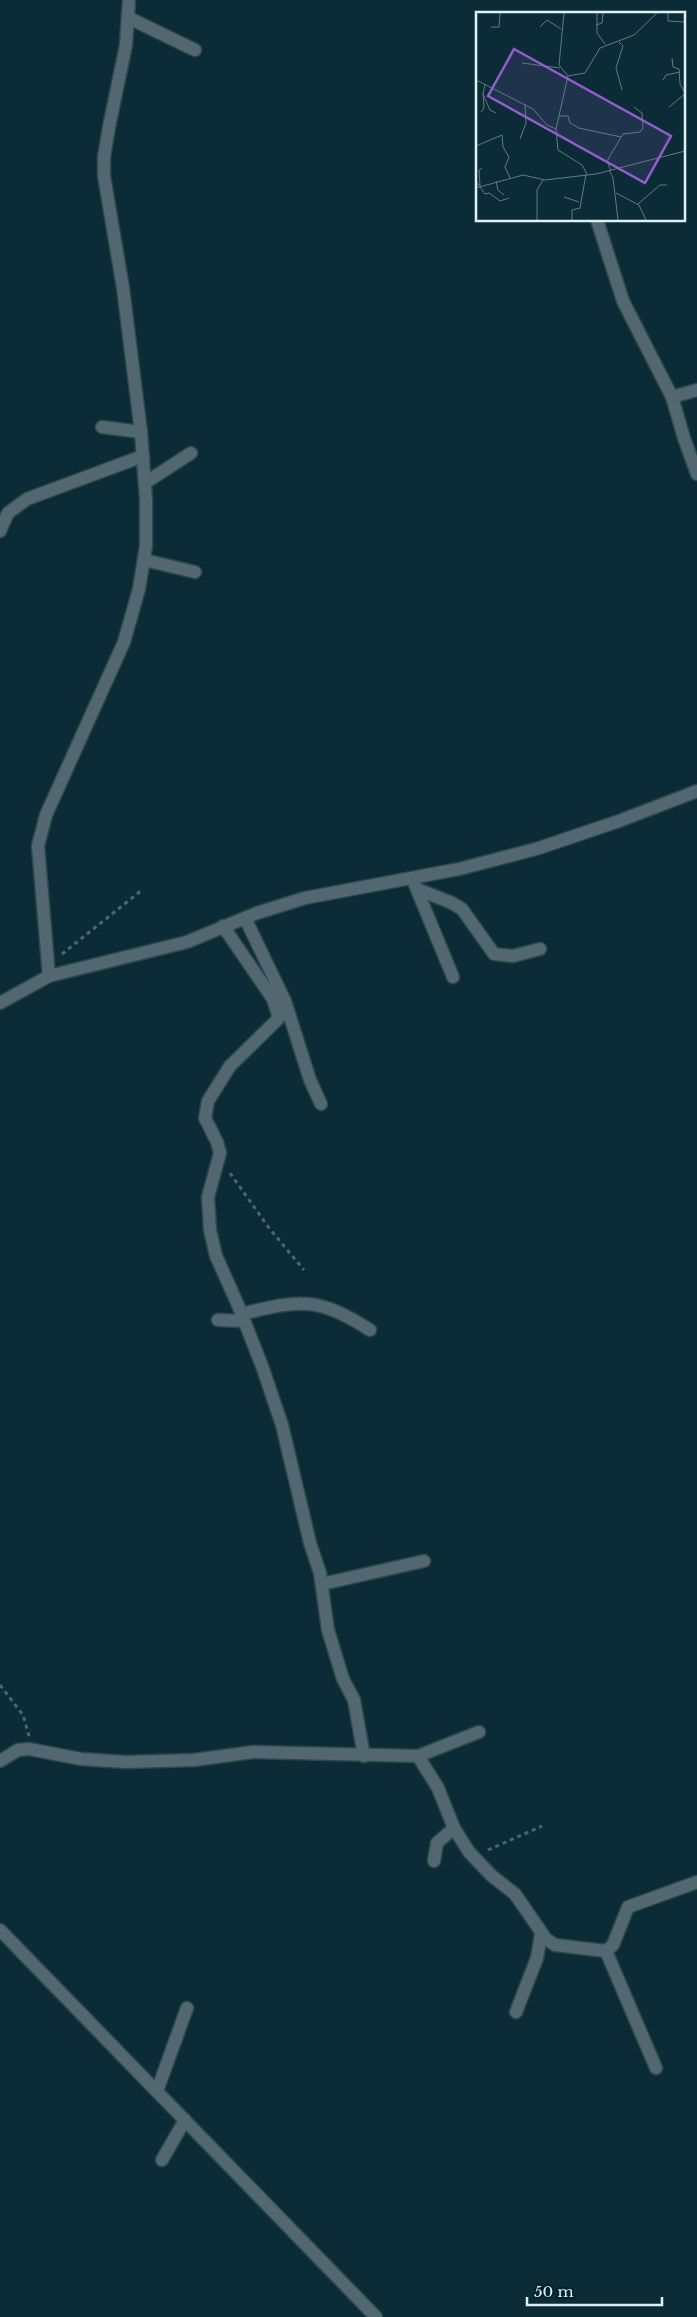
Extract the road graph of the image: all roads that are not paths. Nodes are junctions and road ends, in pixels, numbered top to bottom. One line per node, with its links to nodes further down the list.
1 (129, 0): 2 (street)
2 (129, 18): 3 (street); 8 (street)
3 (195, 50)
4 (597, 221): 6 (street)
5 (697, 390): 6 (street)
6 (672, 397): 11 (street)
7 (102, 427): 8 (street)
8 (141, 432): 10 (street)
9 (192, 454): 12 (street)
10 (144, 456): 12 (street); 13 (street)
11 (697, 474)
12 (145, 483): 14 (street)
13 (0, 531)
14 (144, 560): 15 (street); 21 (street)
15 (195, 572)
16 (697, 791): 17 (street)
17 (414, 884): 18 (street); 20 (street); 22 (street)
18 (245, 918): 19 (street); 24 (street)
19 (223, 926): 21 (street); 25 (street)
20 (540, 949)
21 (48, 971): 23 (street)
22 (453, 977)
23 (0, 1003)
24 (321, 1104)
25 (243, 1317): 26 (street); 27 (street); 29 (street)
26 (218, 1320)
27 (370, 1330)
28 (424, 1561): 29 (street)
29 (322, 1584): 31 (street)
30 (479, 1732): 32 (street)
31 (364, 1756): 32 (street); 33 (street)
32 (418, 1756): 34 (street)
33 (0, 1761)
34 (454, 1828): 35 (street); 38 (street)
35 (434, 1861)
36 (697, 1882): 39 (street)
37 (0, 1930): 43 (street)
38 (541, 1934): 39 (street); 41 (street)
39 (606, 1951): 42 (street)
40 (187, 2008): 43 (street)
41 (516, 2012)
42 (656, 2068)
43 (156, 2091): 44 (street)
44 (185, 2120): 45 (street); 46 (street)
45 (162, 2160)
46 (376, 2317)

